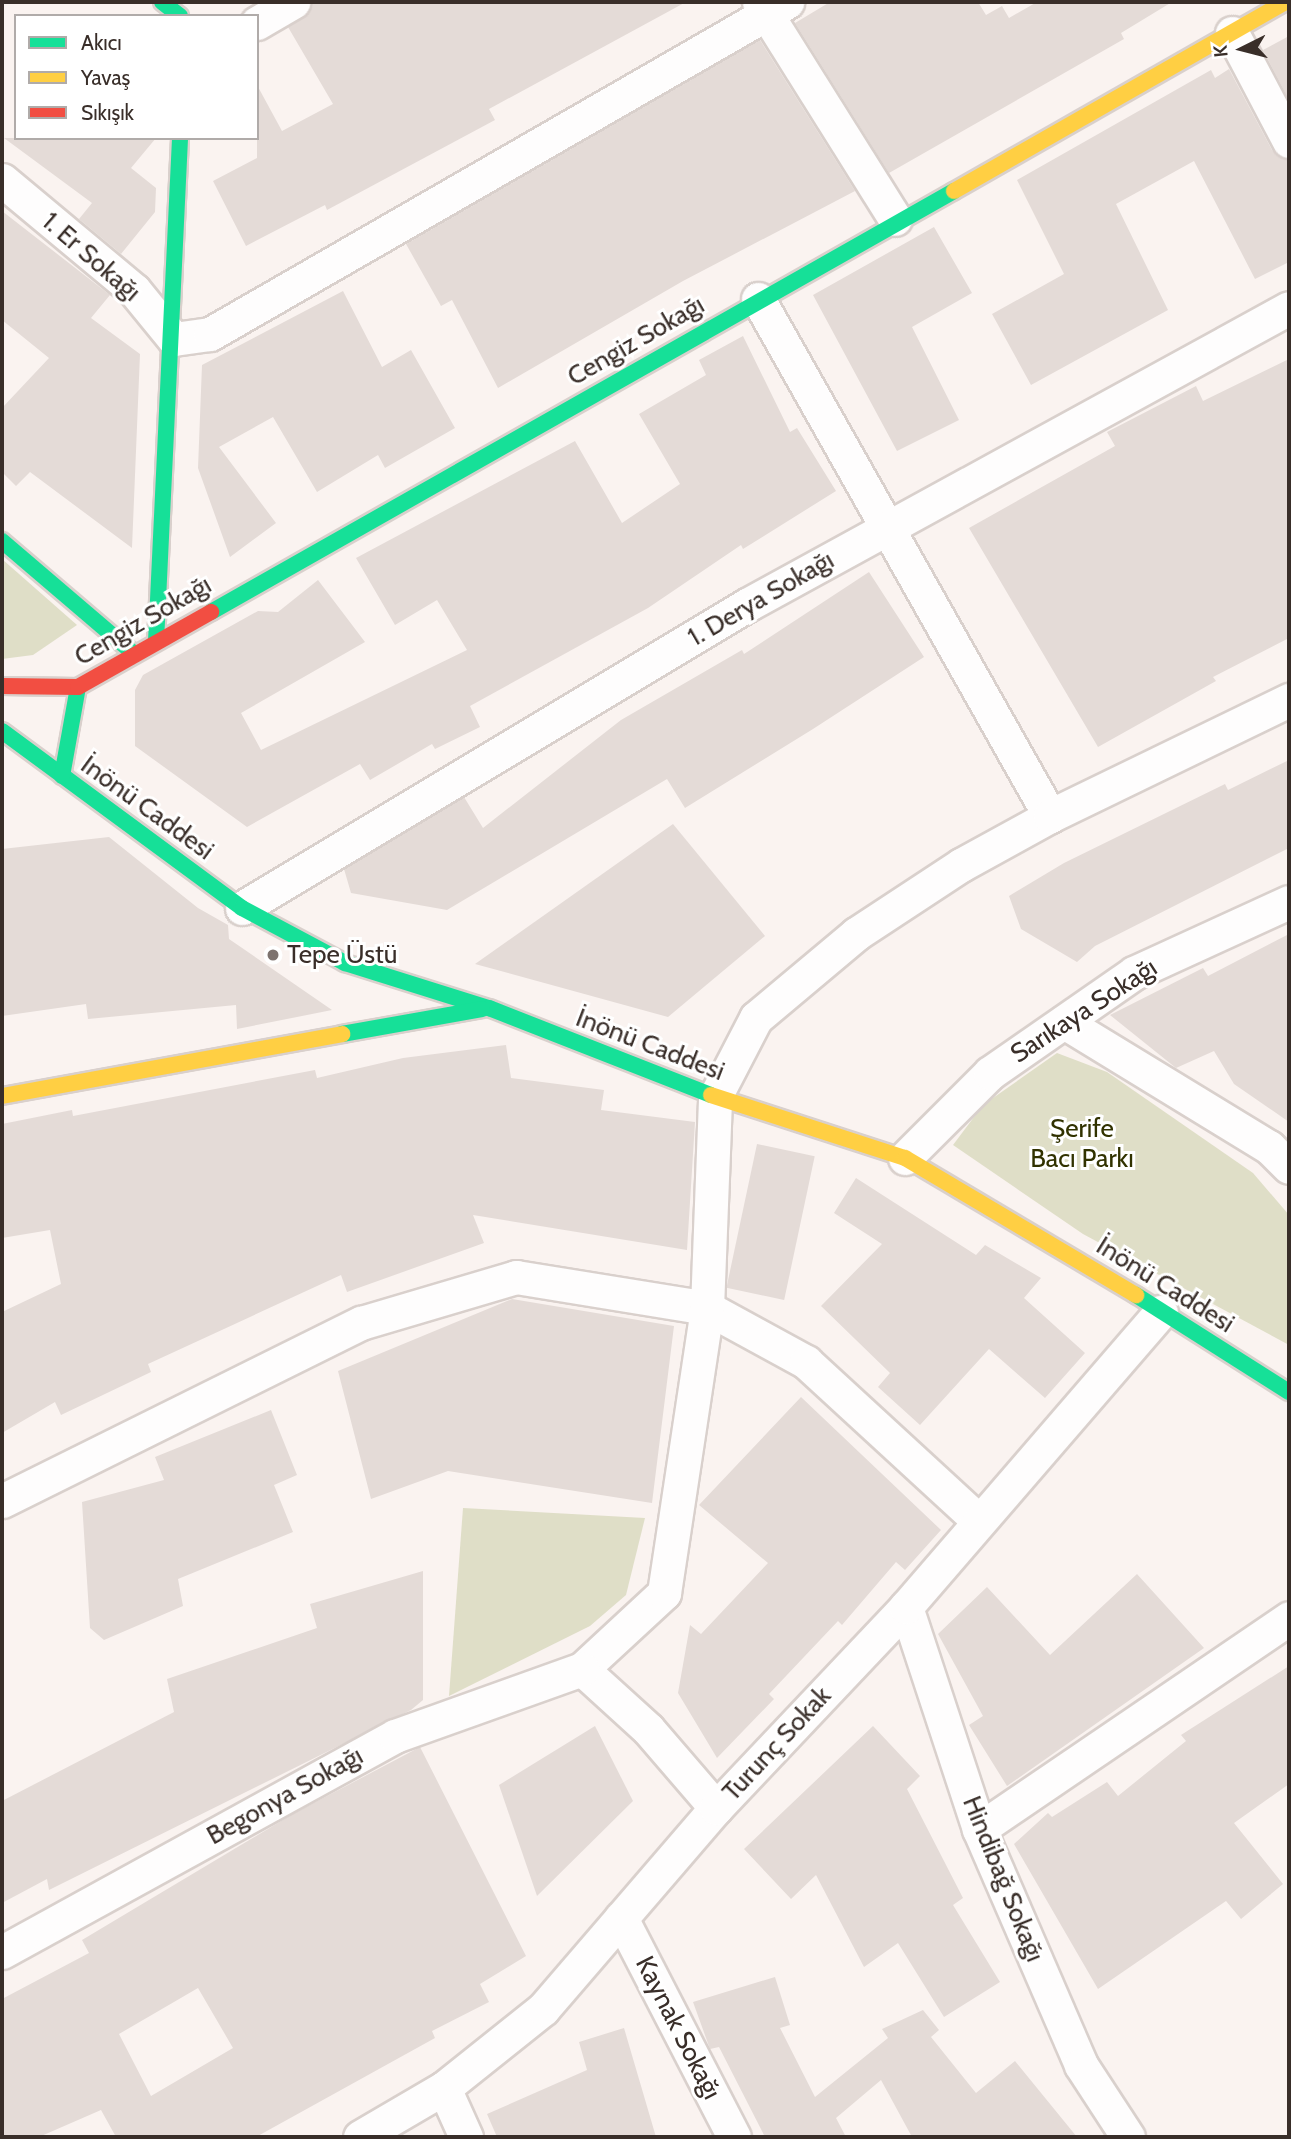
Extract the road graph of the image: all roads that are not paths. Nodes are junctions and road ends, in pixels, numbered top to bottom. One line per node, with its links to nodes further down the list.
1 (162, 2): 5 (street)
2 (293, 2): 6 (street)
3 (1286, 2): 7 (street, Cengiz Sokağı)
4 (771, 6): 11 (street); 14 (street)
5 (177, 14)
6 (259, 22)
7 (1233, 33): 9 (street); 11 (street, Cengiz Sokağı)
8 (180, 140): 14 (street)
9 (1289, 141)
10 (2, 180): 14 (street, 1. Er Sokağı)
11 (895, 219): 12 (street, Cengiz Sokağı)
12 (758, 299): 15 (street); 17 (street, Cengiz Sokağı)
13 (1289, 308): 15 (street, 1. Derya Sokağı)
14 (174, 339): 17 (street)
15 (889, 525): 24 (street); 26 (street, 1. Derya Sokağı)
16 (2, 541): 18 (street)
17 (156, 642): 18 (street, Cengiz Sokağı)
18 (132, 652): 20 (street, Cengiz Sokağı)
19 (2, 685): 20 (street, Cengiz Sokağı)
20 (78, 687): 23 (street)
21 (1289, 700): 24 (street)
22 (2, 731): 23 (street, İnönü Caddesi)
23 (62, 776): 26 (street, İnönü Caddesi)
24 (1050, 816): 30 (street)
25 (1289, 902): 28 (street, Sarıkaya Sokağı)
26 (242, 908): 27 (street, İnönü Caddesi)
27 (489, 1008): 29 (street); 30 (street, İnönü Caddesi)
28 (1065, 1021): 31 (street); 32 (street, Sarıkaya Sokağı)
29 (2, 1096)
30 (716, 1097): 32 (street, İnönü Caddesi); 33 (street)
31 (1283, 1151)
32 (905, 1158): 34 (street, İnönü Caddesi)
33 (707, 1308): 36 (street); 37 (street); 40 (street)
34 (1161, 1312): 35 (street, İnönü Caddesi); 37 (street, Turunç Sokak)
35 (1289, 1392)
36 (2, 1501)
37 (978, 1520): 38 (street, Turunç Sokak)
38 (906, 1607): 41 (street, Turunç Sokak); 42 (street, Hindibağ Sokağı)
39 (1289, 1618): 42 (street)
40 (582, 1668): 41 (street); 44 (street, Begonya Sokağı)
41 (716, 1808): 43 (street, Turunç Sokak)
42 (979, 1829): 49 (street, Hindibağ Sokağı)
43 (621, 1919): 45 (street, Turunç Sokak); 48 (street, Kaynak Sokağı)
44 (2, 1952)
45 (444, 2088): 46 (street, Turunç Sokak); 47 (street)
46 (360, 2137)
47 (466, 2137)
48 (734, 2137)
49 (1128, 2137)

